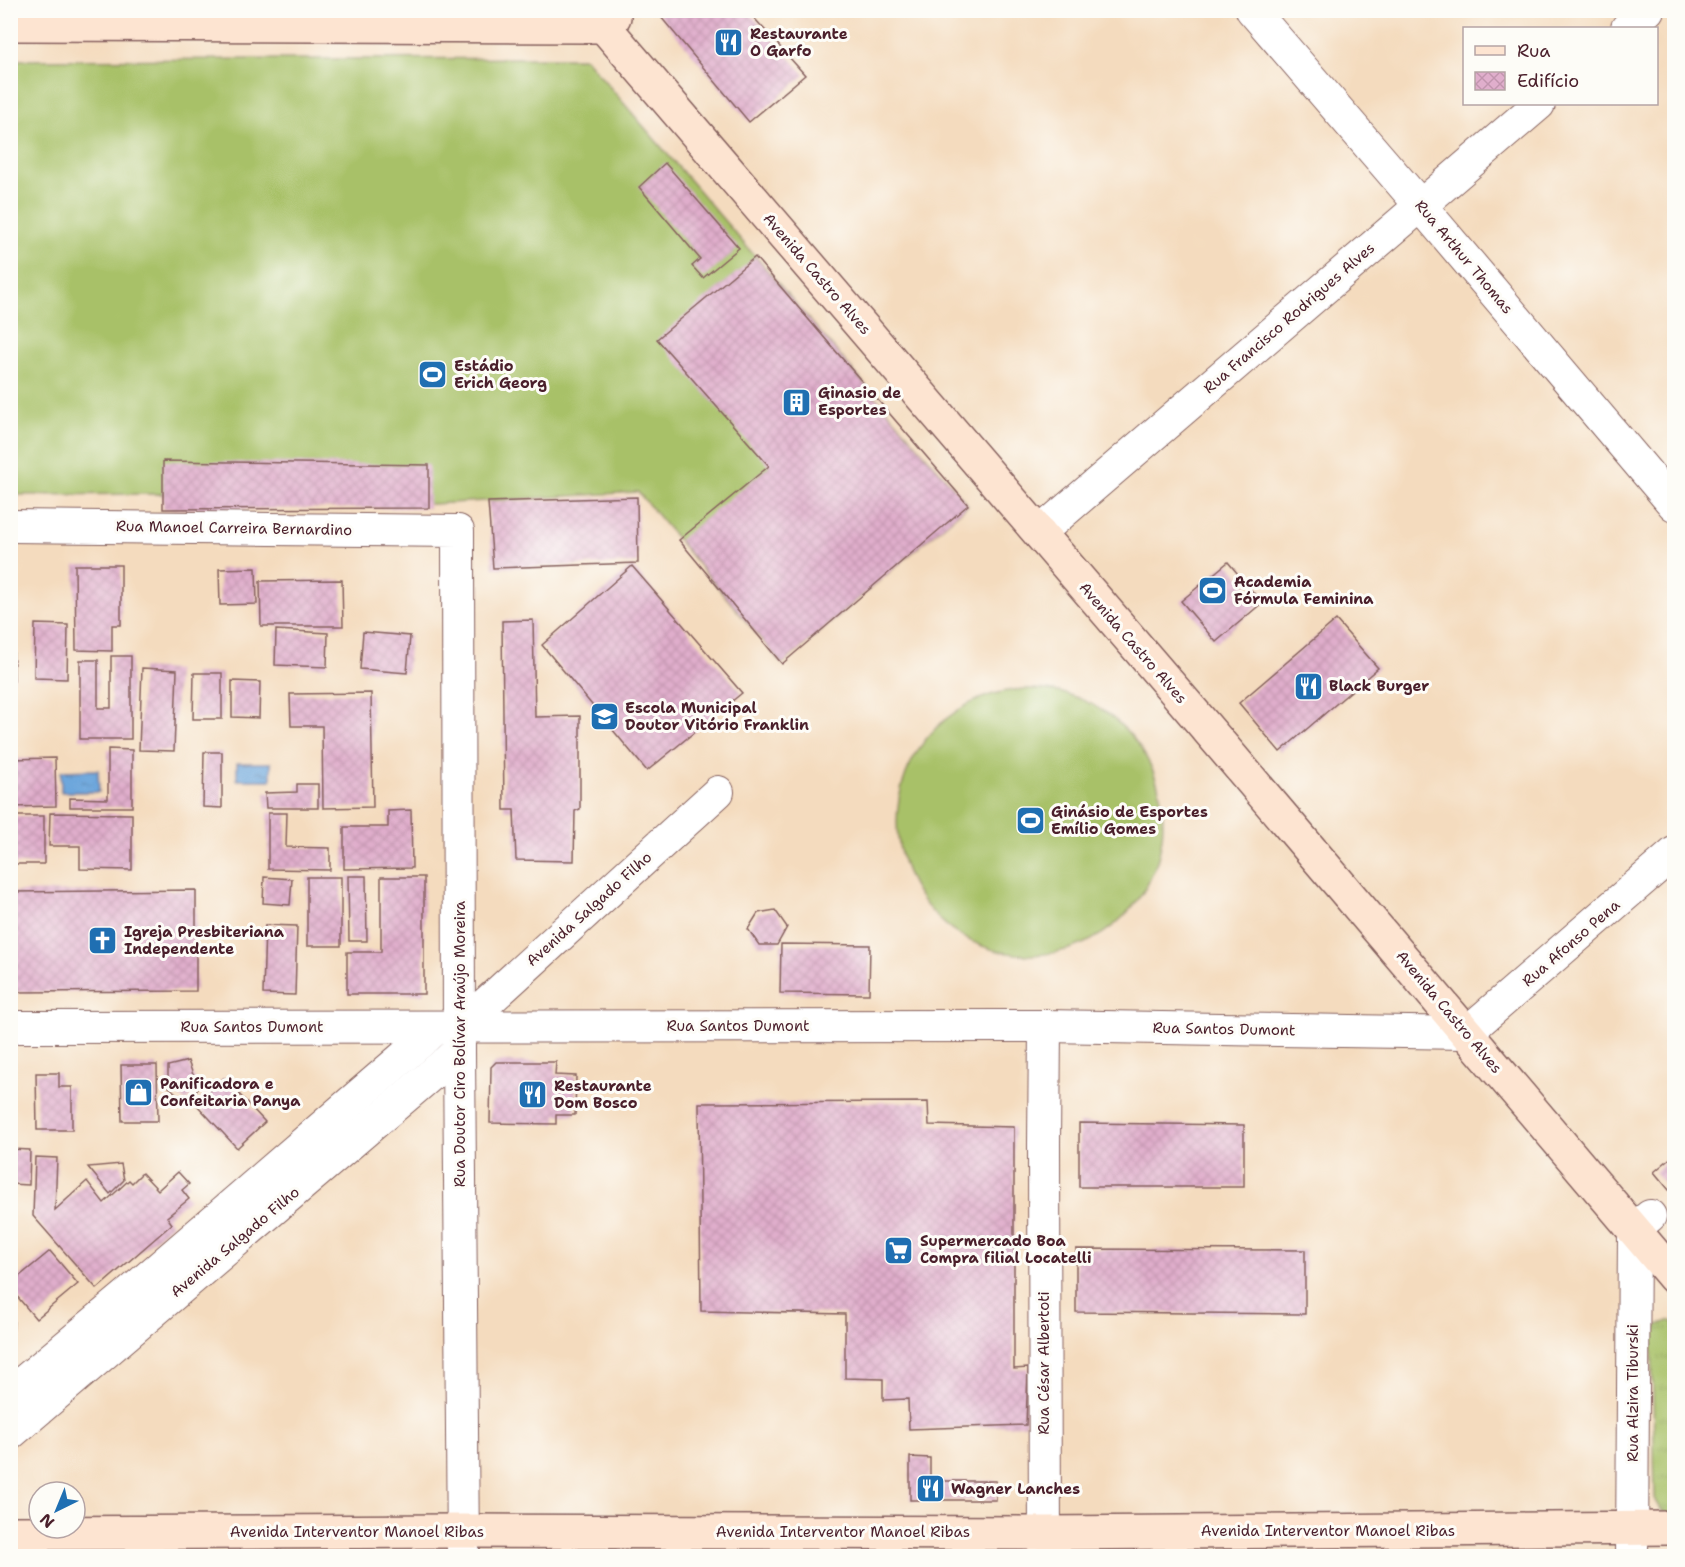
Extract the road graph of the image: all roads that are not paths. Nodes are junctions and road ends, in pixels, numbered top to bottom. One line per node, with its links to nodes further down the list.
1 (1252, 10): 7 (street, Rua Arthur Thomas)
2 (1648, 10): 5 (street)
3 (608, 15): 4 (street); 10 (street, Avenida Castro Alves)
4 (10, 24)
5 (1628, 27)
6 (1538, 105): 7 (street, Rua Francisco Rodrigues Alves)
7 (1420, 205): 8 (street, Rua Arthur Thomas); 10 (street, Rua Francisco Rodrigues Alves)
8 (1674, 505)
9 (10, 526): 11 (street, Rua Manoel Carreira Bernardino)
10 (1047, 526): 15 (street, Avenida Castro Alves)
11 (458, 531): 17 (street, Rua Doutor Ciro Bolívar Araújo Moreira)
12 (718, 792): 17 (street, Avenida Salgado Filho)
13 (1674, 853): 15 (street, Rua Afonso Pena)
14 (1046, 1026): 15 (street, Rua Santos Dumont); 17 (street, Rua Santos Dumont); 28 (street, Rua César Albertoti)
15 (1475, 1026): 18 (street, Avenida Castro Alves)
16 (10, 1027): 17 (street, Rua Santos Dumont)
17 (452, 1035): 21 (street, Avenida Salgado Filho); 27 (street, Rua Doutor Ciro Bolívar Araújo Moreira)
18 (1642, 1222): 19 (street, Avenida Castro Alves); 20 (street, Avenida Castro Alves); 26 (street, Rua Alzira Tiburski)
19 (1674, 1244)
20 (1674, 1277)
21 (136, 1307): 22 (street, Avenida Salgado Filho); 23 (street, Avenida Salgado Filho)
22 (10, 1394)
23 (10, 1434)
24 (1674, 1528): 26 (street, Avenida Interventor Manoel Ribas)
25 (10, 1533): 27 (street, Avenida Interventor Manoel Ribas)
26 (1632, 1543): 28 (street, Avenida Interventor Manoel Ribas)
27 (463, 1544): 28 (street, Avenida Interventor Manoel Ribas)
28 (1045, 1545)

